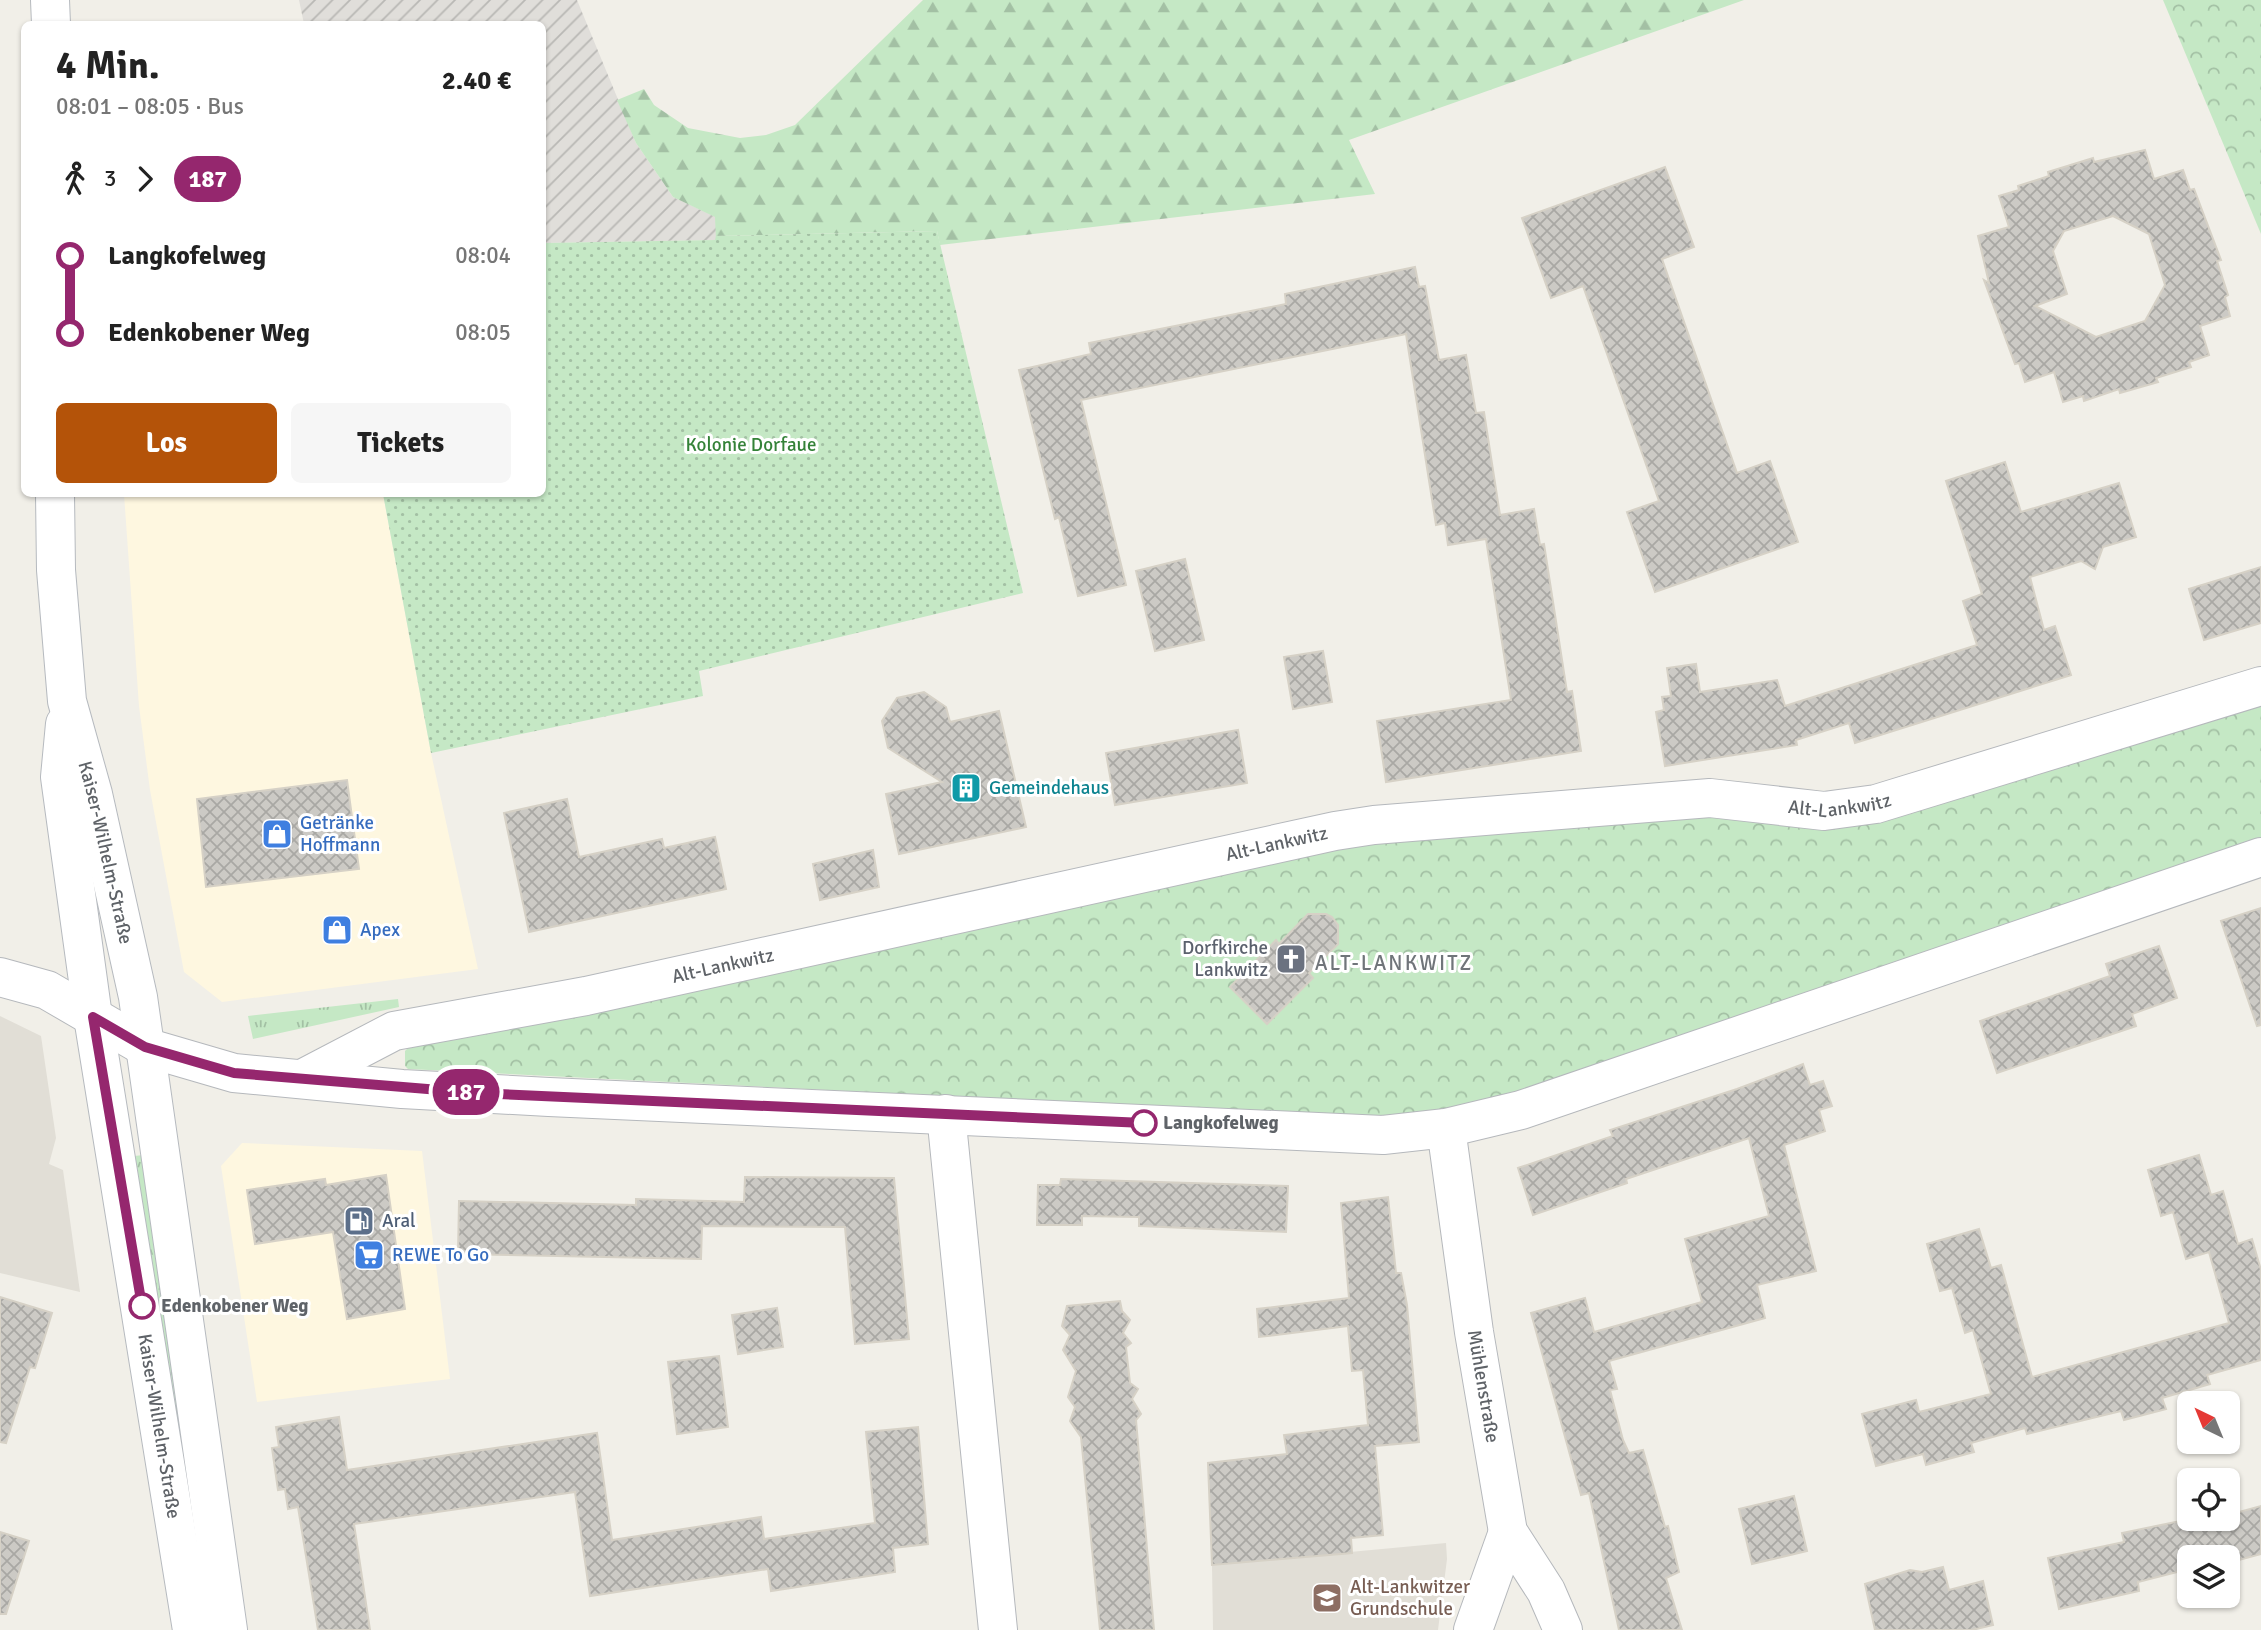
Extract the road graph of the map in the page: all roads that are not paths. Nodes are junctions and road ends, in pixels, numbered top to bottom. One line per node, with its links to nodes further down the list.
1 (50, 0): 2 (street)
2 (51, 21)
3 (55, 497): 5 (street, Kaiser-Wilhelm-Straße)
4 (2261, 686): 10 (street, Alt-Lankwitz)
5 (67, 702): 8 (street, Kaiser-Wilhelm-Straße); 9 (street, Kaiser-Wilhelm-Straße)
6 (2261, 857): 12 (street)
7 (0, 977): 8 (street)
8 (93, 1017): 9 (street); 14 (street, Kaiser-Wilhelm-Straße)
9 (145, 1047): 10 (street); 15 (street, Kaiser-Wilhelm-Straße)
10 (302, 1079): 11 (street)
11 (946, 1114): 12 (street); 16 (street)
12 (1446, 1128): 13 (street, Mühlenstraße)
13 (1507, 1532): 17 (street); 18 (street, Mühlenstraße)
14 (192, 1630)
15 (228, 1630)
16 (998, 1630)
17 (1473, 1630)
18 (1563, 1630)

